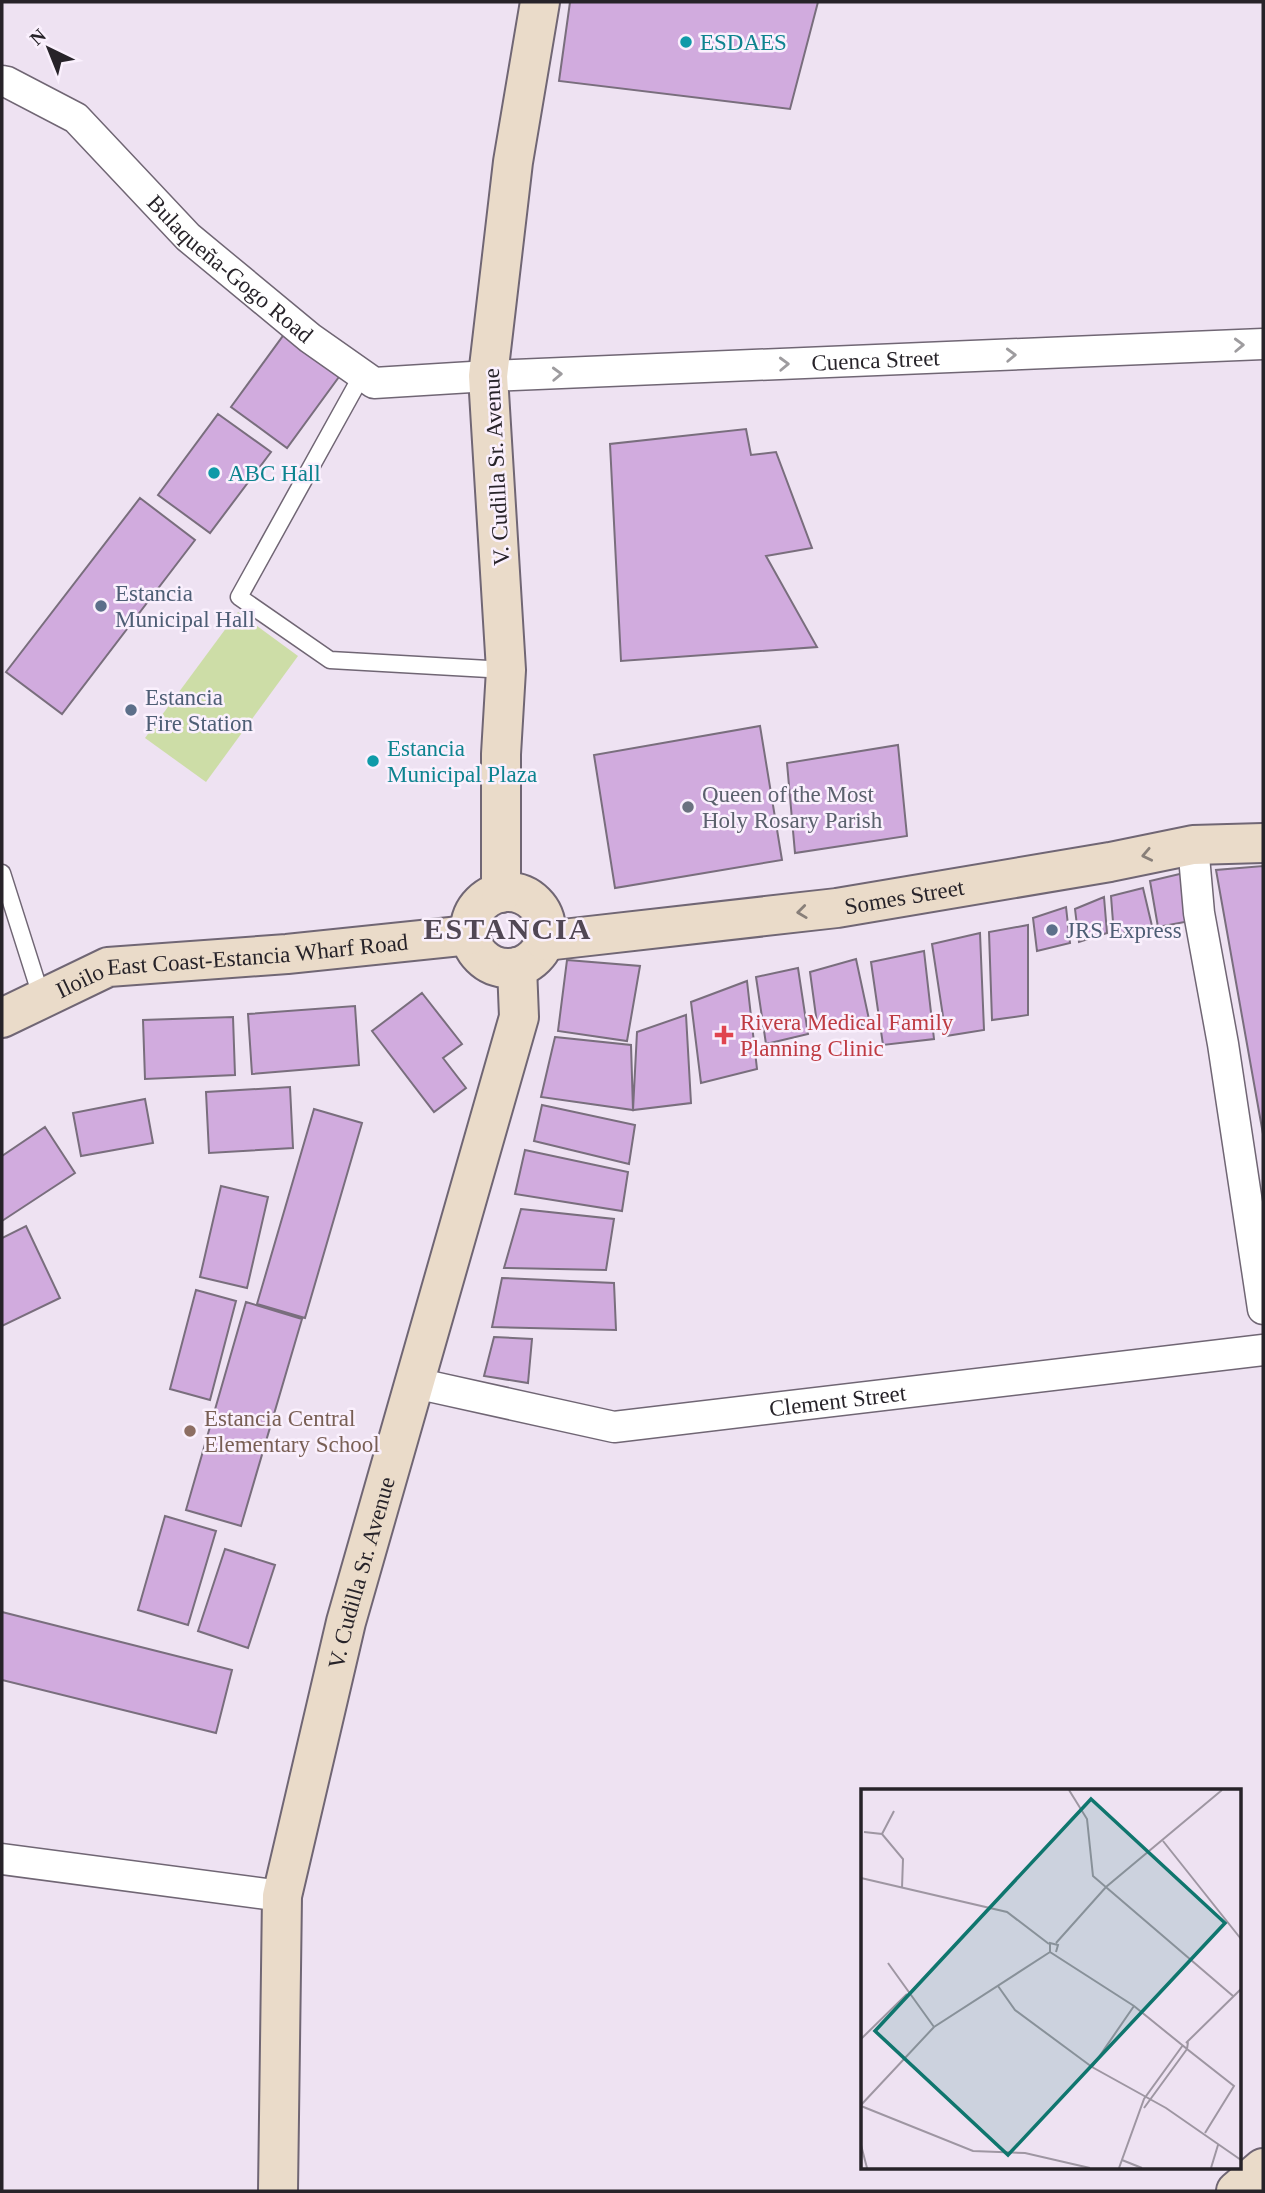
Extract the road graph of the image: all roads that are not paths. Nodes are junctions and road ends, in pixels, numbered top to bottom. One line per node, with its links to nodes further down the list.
1 (540, 2): 5 (street, V. Cudilla Sr. Avenue)
2 (2, 81): 4 (street, Bulaqueña-Gogo Road)
3 (1263, 344): 5 (street, Cuenca Street, one-way to 3)
4 (362, 375): 5 (street, Bulaqueña-Gogo Road); 6 (lane)
5 (488, 376): 6 (street, V. Cudilla Sr. Avenue)
6 (506, 670): 10 (street, V. Cudilla Sr. Avenue)
7 (1263, 843): 8 (street, Somes Street)
8 (1193, 845): 12 (street, Somes Street, one-way to 12); 16 (street)
9 (2, 873): 14 (lane)
10 (501, 894): 11 (street); 12 (street)
11 (470, 935): 13 (street); 14 (street, Iloilo East Coast-Estancia Wharf Road)
12 (545, 942): 13 (street)
13 (517, 967): 18 (street, V. Cudilla Sr. Avenue)
14 (42, 999): 15 (street, Iloilo East Coast-Estancia Wharf Road)
15 (2, 1018)
16 (1263, 1309)
17 (1263, 1350): 18 (street, Clement Street)
18 (415, 1383): 20 (street, V. Cudilla Sr. Avenue)
19 (2, 1859): 20 (street)
20 (282, 1895): 22 (street, V. Cudilla Sr. Avenue)
21 (1263, 2168): 23 (street)
22 (278, 2191)
23 (1236, 2191)

